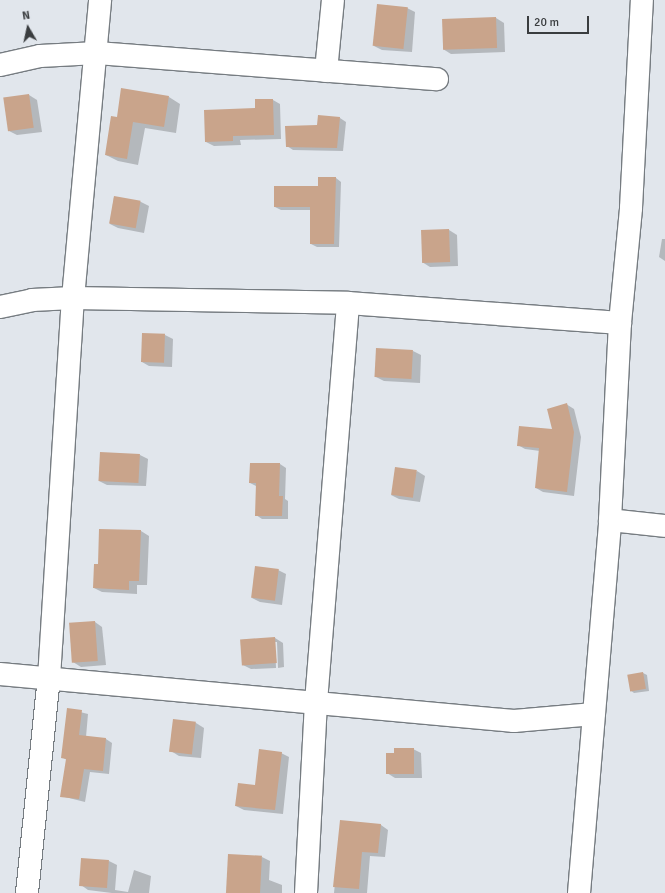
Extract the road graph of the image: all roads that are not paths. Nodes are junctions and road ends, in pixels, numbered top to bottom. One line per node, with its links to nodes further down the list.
1 (100, 0): 4 (street)
2 (332, 0): 6 (street)
3 (642, 0): 11 (street)
4 (96, 53): 5 (street); 6 (street); 8 (street)
5 (0, 65)
6 (326, 71): 7 (street)
7 (438, 79)
8 (73, 298): 9 (street); 10 (street); 15 (street)
9 (348, 303): 11 (street); 16 (street)
10 (0, 307)
11 (620, 323): 12 (street)
12 (610, 520): 13 (street); 17 (street)
13 (665, 526)
14 (0, 674): 15 (street)
15 (49, 678): 16 (street); 18 (street)
16 (316, 702): 17 (street); 19 (street)
17 (594, 714): 20 (street)
18 (27, 893)
19 (306, 893)
20 (579, 893)

